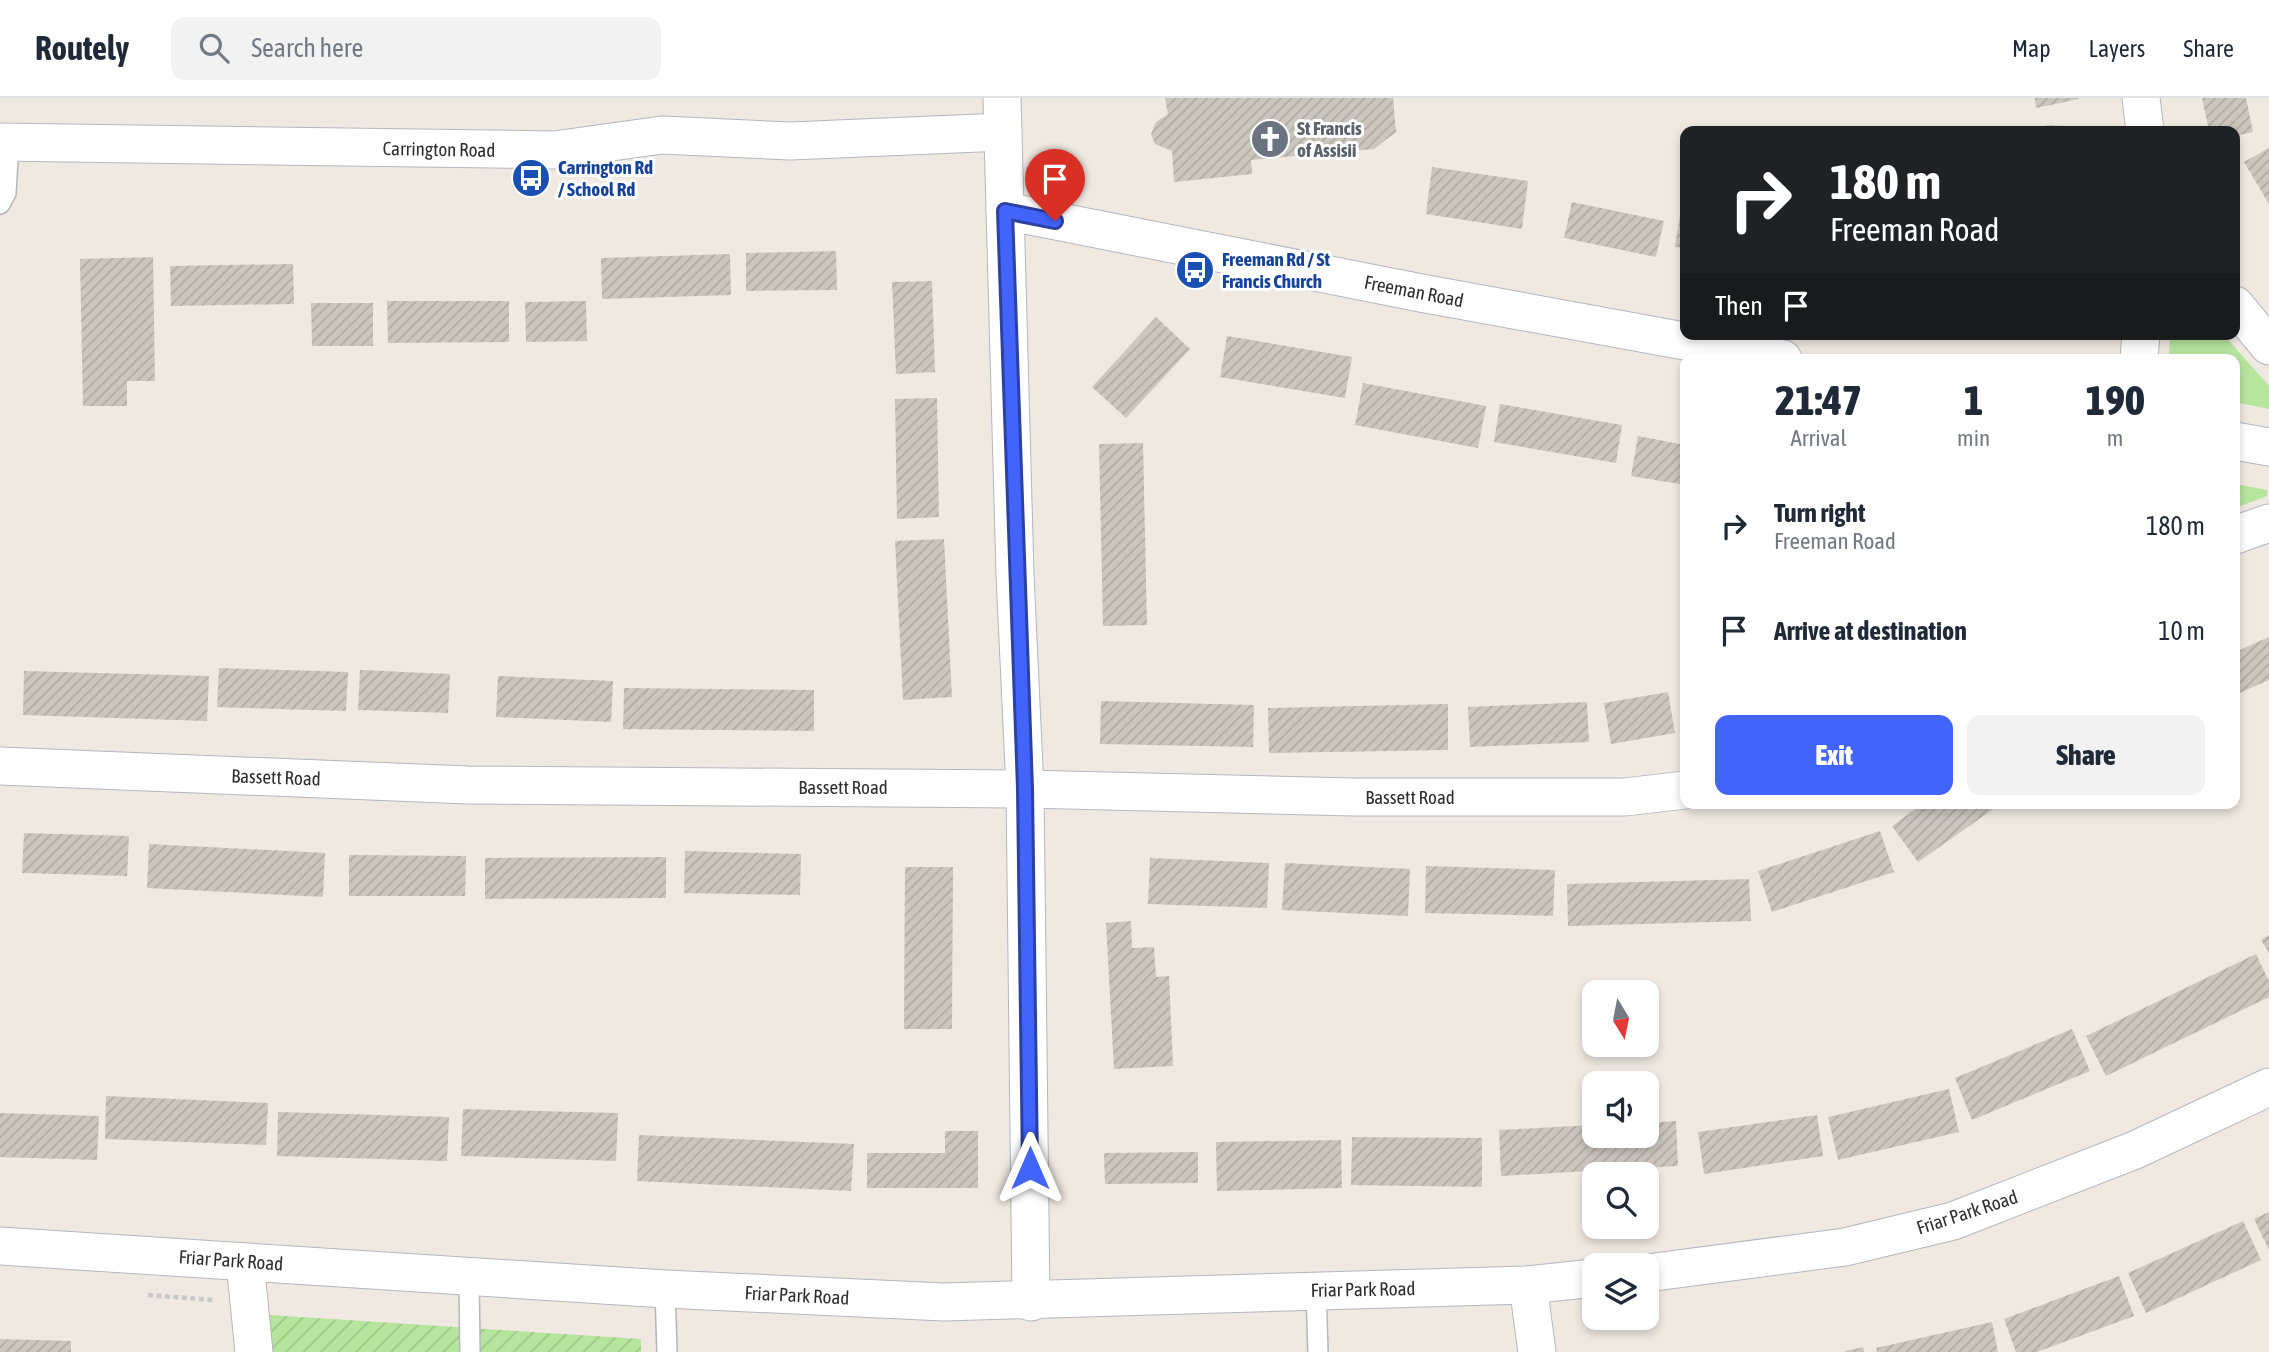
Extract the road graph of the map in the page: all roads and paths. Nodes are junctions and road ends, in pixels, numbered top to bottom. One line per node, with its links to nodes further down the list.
1 (2141, 98): 3 (street)
2 (1002, 115): 4 (street, Carrington Road); 6 (street)
3 (2144, 126)
4 (5, 142): 5 (lane)
5 (0, 204)
6 (1005, 211): 9 (street, Freeman Road); 15 (street)
7 (2240, 310): 8 (street)
8 (2269, 346)
9 (1756, 354)
10 (2240, 442): 11 (street)
11 (2269, 447)
12 (2269, 523): 13 (street)
13 (2240, 533)
14 (0, 766): 15 (street, Bassett Road)
15 (1025, 789): 16 (street, Bassett Road); 26 (street)
16 (1680, 791)
17 (2269, 1087): 20 (street, Friar Park Road)
18 (0, 1246): 19 (street, Friar Park Road)
19 (245, 1262): 21 (street, Friar Park Road); 27 (street)
20 (1659, 1271)
21 (469, 1277): 24 (street, Friar Park Road); 28 (lane)
22 (1582, 1279): 23 (street, Friar Park Road)
23 (1528, 1285): 25 (street, Friar Park Road); 31 (street)
24 (665, 1289): 26 (street, Friar Park Road); 29 (lane)
25 (1316, 1290): 26 (street, Friar Park Road); 30 (lane)
26 (1031, 1302)
27 (254, 1352)
28 (470, 1352)
29 (667, 1352)
30 (1318, 1352)
31 (1537, 1352)

